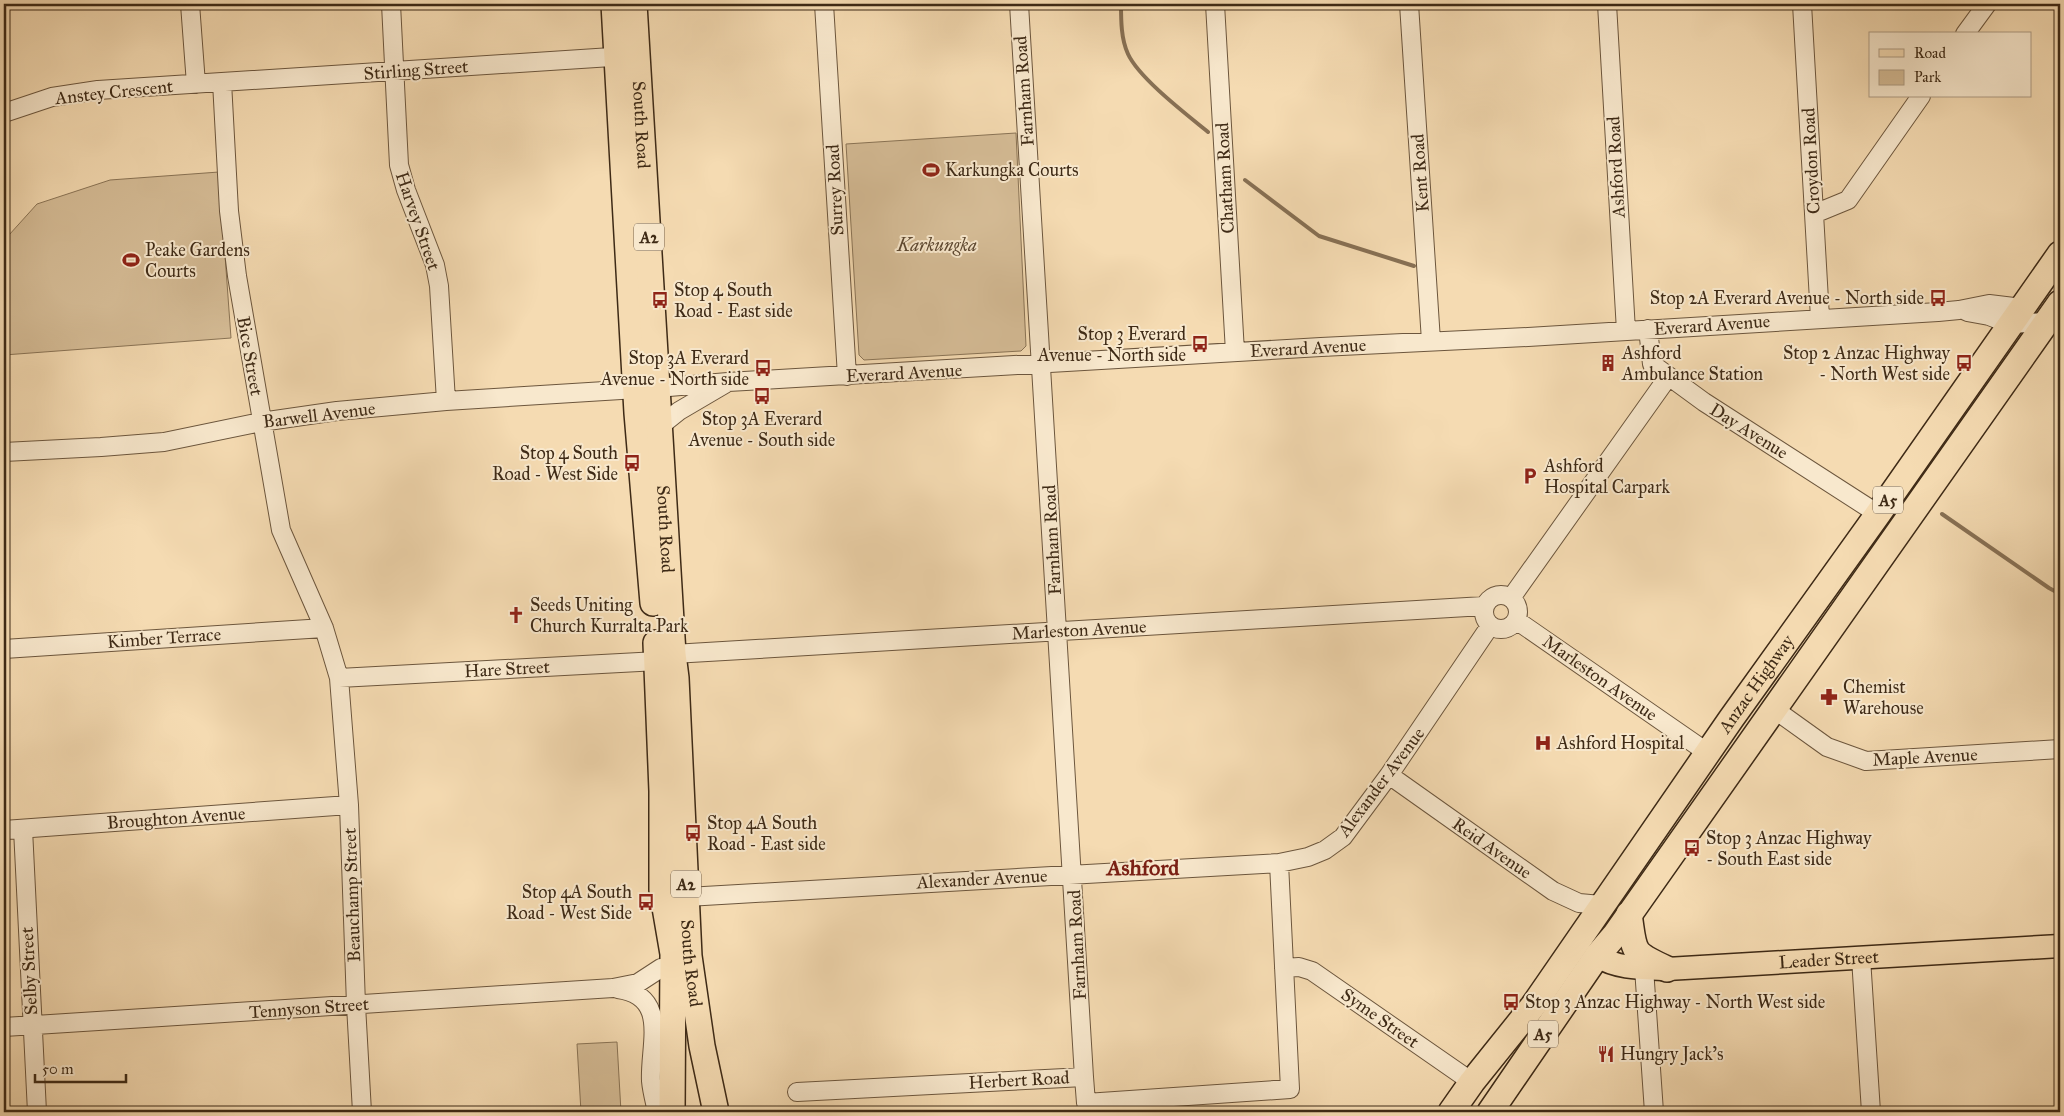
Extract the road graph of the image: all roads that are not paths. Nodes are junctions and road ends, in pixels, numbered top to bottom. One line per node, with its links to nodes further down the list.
1 (190, 4): 16 (street)
2 (391, 4): 14 (street, Harvey Street)
3 (614, 4): 13 (highway, South Road / A2)
4 (634, 4): 13 (highway, South Road / A2)
5 (824, 4): 29 (street, Surrey Road)
6 (1019, 4): 28 (street, Farnham Road)
7 (1214, 4): 27 (street, Chatham Road)
8 (1409, 4): 26 (street, Kent Road)
9 (1607, 4): 25 (street, Ashford Road)
10 (1802, 4): 19 (street, Croydon Road)
11 (1987, 4): 12 (street)
12 (1967, 32)
13 (627, 56): 14 (street, Stirling Street); 32 (highway, South Road / A2)
14 (395, 72): 15 (street, Stirling Street); 33 (street, Harvey Street)
15 (222, 82): 16 (street, Stirling Street); 34 (street, Bice Street)
16 (196, 84): 18 (street, Anstey Crescent)
17 (1920, 98): 19 (street)
18 (4, 112)
19 (1814, 214): 23 (street, Croydon Road)
20 (2060, 254): 22 (highway, Anzac Highway / A5)
21 (2053, 313): 22 (street, Everard Avenue); 39 (highway, Anzac Highway / A5)
22 (2016, 316): 23 (street, Everard Avenue); 37 (highway, Anzac Highway / A5)
23 (1820, 318): 24 (street, Everard Avenue)
24 (1648, 329): 25 (street, Everard Avenue); 30 (street, Day Avenue)
25 (1626, 331): 26 (street, Everard Avenue)
26 (1431, 341): 27 (street, Everard Avenue)
27 (1235, 352): 28 (street, Everard Avenue)
28 (1042, 365): 29 (street, Everard Avenue); 45 (street, Farnham Road)
29 (847, 376): 31 (street, Everard Avenue)
30 (1668, 377): 37 (street, Day Avenue); 40 (street)
31 (728, 382): 32 (street, Everard Avenue); 35 (street)
32 (647, 389): 33 (street, Barwell Avenue); 35 (highway, South Road / A2); 47 (highway, South Road / A2)
33 (446, 401): 34 (street, Barwell Avenue)
34 (262, 422): 36 (street, Barwell Avenue); 44 (street, Bice Street)
35 (659, 427): 47 (highway, South Road / A2)
36 (4, 452)
37 (1878, 514): 38 (highway, Anzac Highway / A5)
38 (1836, 573): 39 (highway); 48 (highway, Anzac Highway / A5)
39 (1858, 590): 50 (highway, Anzac Highway / A5)
40 (1511, 598): 41 (street); 42 (street)
41 (1484, 606): 43 (street); 45 (street, Marleston Avenue)
42 (1516, 620): 43 (street); 53 (street, Marleston Avenue)
43 (1490, 626): 54 (street, Alexander Avenue)
44 (324, 628): 46 (street, Kimber Terrace); 49 (street, Bice Street)
45 (1057, 631): 47 (street, Marleston Avenue); 61 (street, Farnham Road)
46 (4, 649)
47 (665, 658): 49 (street, Hare Street); 62 (highway, South Road / A2); 63 (highway, South Road / A2)
48 (1763, 674): 50 (highway); 51 (highway, Anzac Highway / A5)
49 (339, 678): 55 (street, Beauchamp Street)
50 (1774, 709): 51 (highway); 52 (street, Maple Avenue); 59 (highway, Anzac Highway / A5)
51 (1731, 719): 53 (highway, Anzac Highway / A5)
52 (2060, 749)
53 (1708, 753): 56 (highway, Anzac Highway / A5)
54 (1389, 775): 60 (street, Alexander Avenue); 64 (street, Reid Avenue)
55 (349, 805): 57 (street, Broughton Avenue); 73 (street, Beauchamp Street)
56 (1657, 827): 59 (highway); 64 (highway, Anzac Highway / A5)
57 (23, 829): 58 (street, Broughton Avenue); 75 (street, Selby Street)
58 (4, 830)
59 (1680, 842): 65 (highway, Anzac Highway / A5)
60 (1279, 863): 61 (street, Alexander Avenue); 70 (street, Herbert Road)
61 (1072, 874): 63 (street, Alexander Avenue); 77 (street, Farnham Road)
62 (662, 890): 69 (highway); 84 (highway, South Road / A2)
63 (687, 897): 85 (highway, South Road / A2)
64 (1605, 901): 67 (highway); 74 (highway, Anzac Highway / A5)
65 (1630, 914): 67 (highway, Anzac Highway / A5); 71 (highway)
66 (2060, 946): 68 (main road, Leader Street)
67 (1598, 956): 71 (main road, Leader Street); 74 (highway); 87 (highway, Anzac Highway / A5)
68 (1861, 958): 71 (main road, Leader Street); 89 (street)
69 (661, 968): 72 (street, Tennyson Street); 83 (highway)
70 (1284, 968): 78 (street, Syme Street); 80 (street, Herbert Road)
71 (1655, 968): 88 (street)
72 (614, 988): 73 (street, Tennyson Street); 83 (street, Tennyson Street)
73 (356, 1004): 75 (street, Tennyson Street); 82 (street, Beauchamp Street)
74 (1532, 1006): 78 (highway, Anzac Highway / A5)
75 (31, 1025): 76 (street, Tennyson Street); 81 (street, Selby Street)
76 (4, 1027)
77 (1084, 1077): 79 (street, Herbert Road); 80 (street, Herbert Road)
78 (1472, 1082): 86 (highway, Anzac Highway / A5)
79 (797, 1092)
80 (1086, 1108)
81 (36, 1112)
82 (362, 1112)
83 (657, 1112)
84 (672, 1112)
85 (716, 1112)
86 (1451, 1112)
87 (1490, 1112)
88 (1654, 1112)
89 (1871, 1112)

